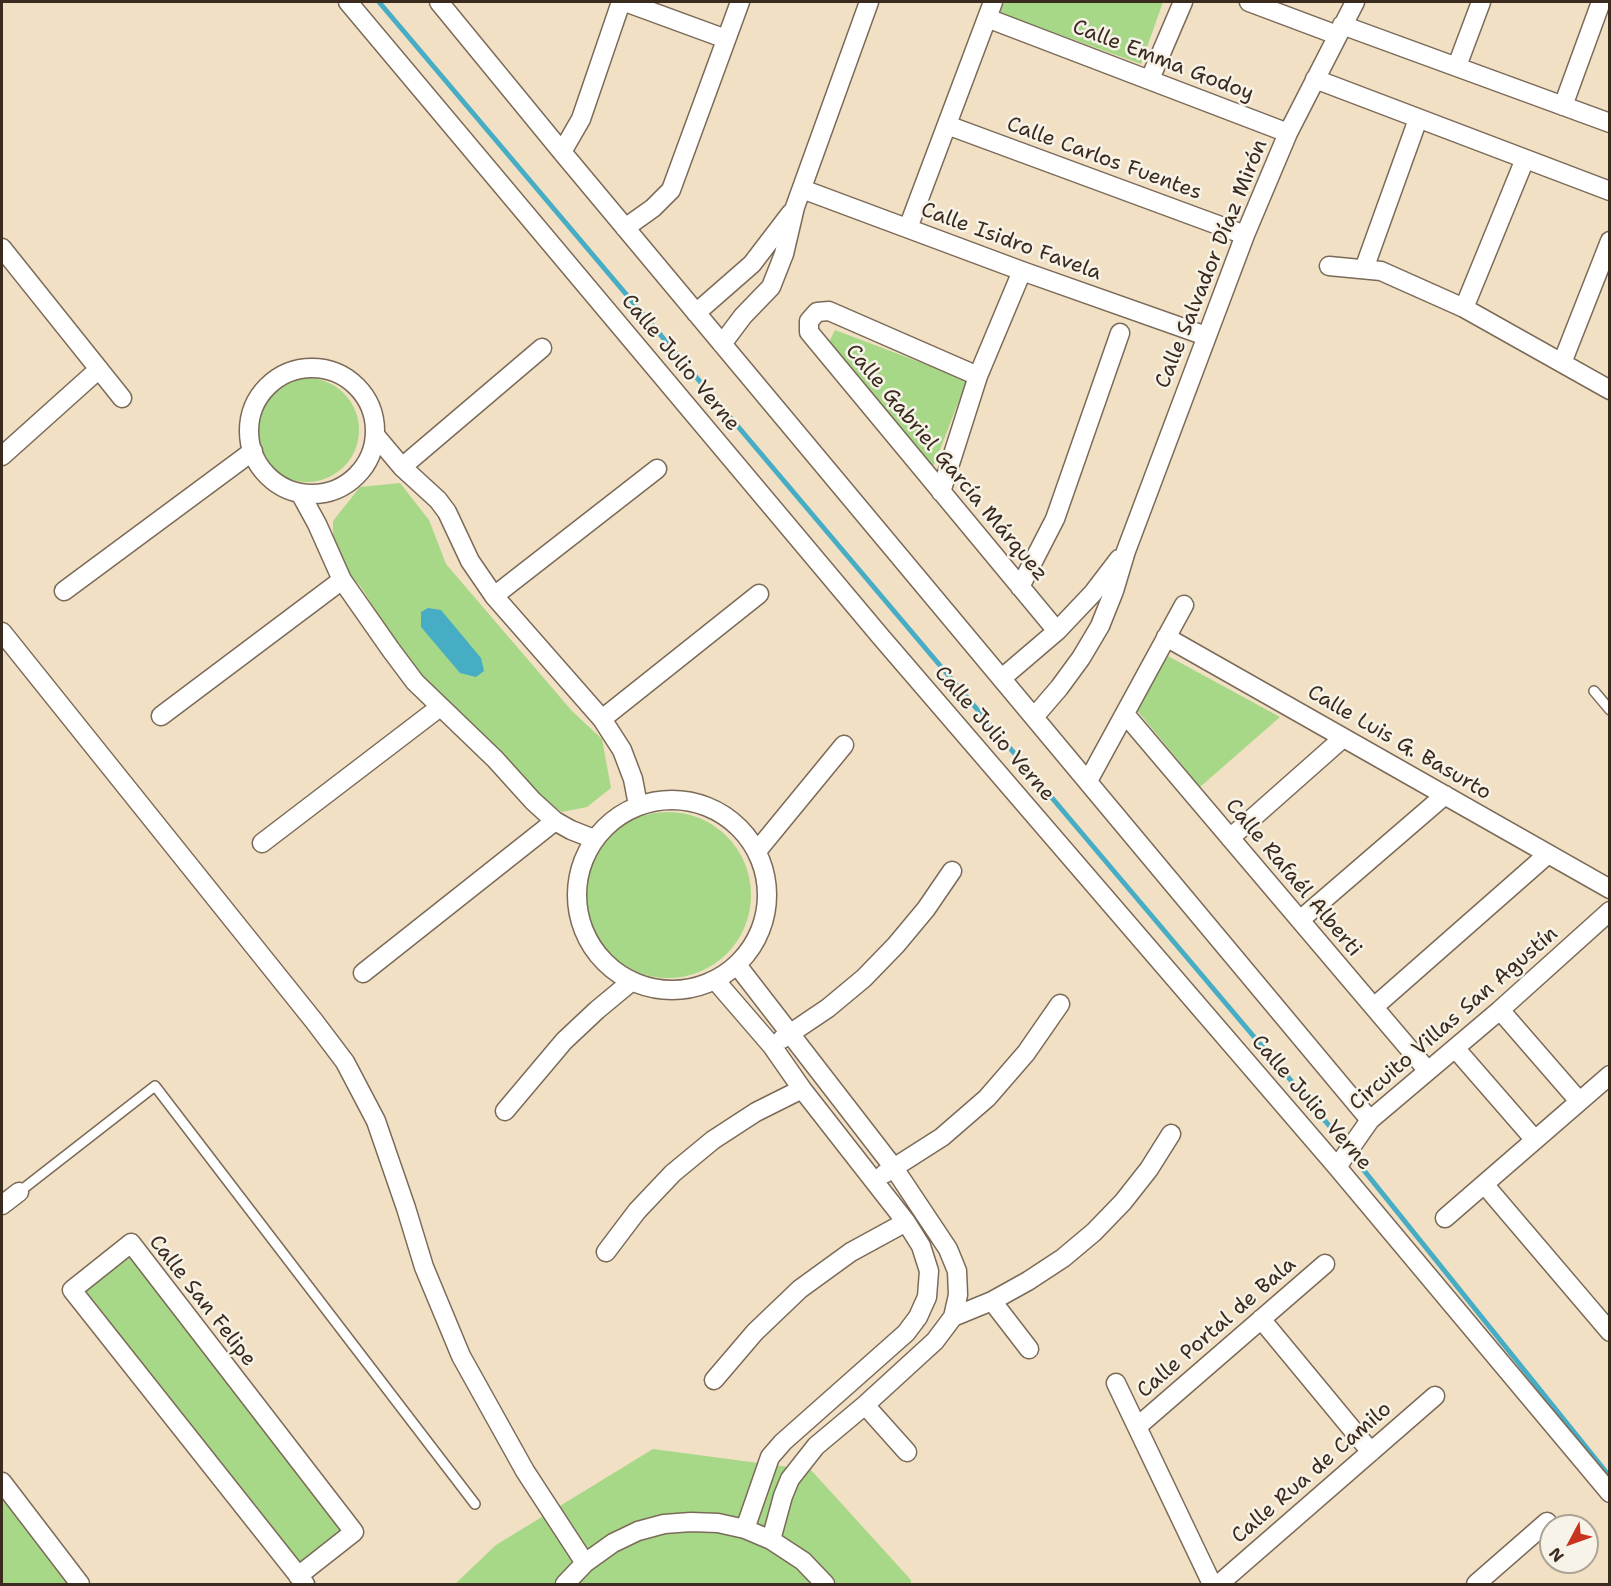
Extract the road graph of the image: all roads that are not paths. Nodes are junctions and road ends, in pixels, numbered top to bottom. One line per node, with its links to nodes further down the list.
1 (348, 2): 104 (street, Calle Julio Verne)
2 (439, 2): 22 (street, Calle Julio Verne)
3 (623, 2): 13 (street); 22 (street)
4 (740, 2): 13 (street)
5 (869, 2): 24 (street)
6 (1183, 2): 15 (street)
7 (1249, 2): 12 (street)
8 (1355, 2): 12 (street, Calle Salvador Díaz Mirón)
9 (1481, 2): 14 (street)
10 (1601, 2): 17 (street)
11 (990, 10): 15 (street, Calle Emma Godoy); 20 (street)
12 (1340, 30): 14 (street); 16 (street, Calle Salvador Díaz Mirón)
13 (726, 39): 27 (street)
14 (1457, 66): 17 (street)
15 (1150, 80): 21 (street, Calle Emma Godoy)
16 (1315, 80): 18 (street); 21 (street, Calle Salvador Díaz Mirón)
17 (1563, 106): 19 (street)
18 (1418, 118): 23 (street); 33 (street)
19 (1610, 123)
20 (947, 125): 28 (street); 29 (street, Calle Carlos Fuentes)
21 (1288, 133): 29 (street, Calle Salvador Díaz Mirón)
22 (562, 152): 27 (street, Calle Julio Verne)
23 (1526, 159): 25 (street); 35 (street)
24 (802, 189): 26 (street); 28 (street, Calle Isidro Favela)
25 (1610, 190)
26 (795, 207): 36 (street); 39 (street)
27 (625, 228): 36 (street, Calle Julio Verne)
28 (908, 228): 34 (street, Calle Isidro Favela)
29 (1245, 235): 38 (street, Calle Salvador Díaz Mirón)
30 (1610, 241): 41 (street)
31 (2, 248): 42 (street)
32 (1329, 266): 33 (street)
33 (1364, 269): 35 (street)
34 (1022, 271): 38 (street, Calle Isidro Favela); 43 (street)
35 (1464, 308): 41 (street)
36 (696, 313): 39 (street, Calle Julio Verne)
37 (1120, 333): 55 (street)
38 (1206, 336): 53 (street, Calle Salvador Díaz Mirón)
39 (722, 344): 63 (street, Calle Julio Verne)
40 (542, 348): 49 (street)
41 (1562, 363): 44 (street)
42 (99, 369): 45 (street); 48 (street)
43 (978, 376): 51 (street); 51 (street, Calle Gabriel García Márquez)
44 (1610, 390)
45 (122, 398)
46 (375, 435): 47 (street); 49 (street); 52 (street)
47 (253, 451): 52 (street); 56 (street)
48 (2, 456)
49 (402, 467): 58 (street)
50 (657, 469): 58 (street)
51 (941, 492): 55 (street, Calle Gabriel García Márquez)
52 (300, 493): 54 (street)
53 (1126, 550): 61 (street, Calle Salvador Díaz Mirón); 69 (street, Calle Salvador Díaz Mirón)
54 (342, 580): 65 (street); 68 (street)
55 (1020, 587): 61 (street, Calle Gabriel García Márquez)
56 (64, 591)
57 (759, 594): 70 (street)
58 (494, 596): 70 (street)
59 (1184, 604): 62 (street)
60 (2, 632): 132 (street)
61 (1057, 632): 63 (street, Calle Salvador Díaz Mirón)
62 (1166, 637): 67 (street); 71 (street, Calle Luis G. Basurto)
63 (1002, 678): 69 (street, Calle Julio Verne)
64 (1594, 691): 66 (lane)
65 (440, 707): 76 (street); 79 (street)
66 (1610, 710)
67 (1125, 714): 73 (street); 77 (street, Calle Rafaél Alberti)
68 (161, 716)
69 (1034, 717): 73 (street, Calle Julio Verne)
70 (602, 719): 75 (street)
71 (1343, 738): 74 (street, Calle Luis G. Basurto); 77 (street)
72 (843, 745): 80 (street)
73 (1088, 782): 101 (street, Calle Julio Verne)
74 (1445, 795): 81 (street, Calle Luis G. Basurto); 85 (street)
75 (638, 805): 78 (street); 80 (street)
76 (555, 821): 78 (street); 87 (street)
77 (1230, 838): 85 (street, Calle Rafaél Alberti)
78 (594, 839): 89 (street)
79 (262, 843)
80 (757, 851): 86 (street)
81 (1548, 854): 83 (street, Calle Luis G. Basurto); 91 (street)
82 (952, 871): 93 (street)
83 (1610, 888)
84 (1610, 911): 92 (street, Circuito Villas San Agustín)
85 (1300, 920): 91 (street, Calle Rafaél Alberti)
86 (737, 965): 88 (street); 93 (street)
87 (363, 973)
88 (715, 980): 89 (street); 94 (street)
89 (632, 981): 100 (street)
90 (1060, 1004): 105 (street)
91 (1374, 1007): 96 (street, Calle Rafaél Alberti)
92 (1500, 1010): 95 (street, Circuito Villas San Agustín); 99 (street)
93 (792, 1033): 94 (street); 105 (street)
94 (772, 1046): 98 (street)
95 (1455, 1048): 96 (street, Circuito Villas San Agustín); 103 (street)
96 (1428, 1071): 101 (street, Circuito Villas San Agustín)
97 (1610, 1075): 99 (street)
98 (802, 1089): 106 (street); 112 (street)
99 (1579, 1101): 103 (street)
100 (505, 1111)
101 (1370, 1120): 104 (street, Circuito Villas San Agustín)
102 (1171, 1134): 114 (street)
103 (1535, 1140): 107 (street)
104 (1337, 1167): 127 (street, Calle Julio Verne)
105 (894, 1168): 106 (street); 115 (street)
106 (873, 1180): 111 (street)
107 (1484, 1184): 110 (street); 117 (street)
108 (19, 1192): 109 (street); 128 (lane)
109 (2, 1205)
110 (1445, 1218)
111 (906, 1222): 119 (street); 129 (street)
112 (606, 1252)
113 (1325, 1264): 116 (street, Calle Portal de Bala)
114 (992, 1300): 115 (street); 118 (street)
115 (952, 1317): 122 (street)
116 (1261, 1319): 123 (street, Calle Portal de Bala); 125 (street)
117 (1609, 1329)
118 (1029, 1349)
119 (714, 1380)
120 (1116, 1383): 123 (street)
121 (1435, 1396): 125 (street, Calle Rua de Camilo)
122 (865, 1405): 124 (street); 131 (street)
123 (1138, 1426): 137 (street)
124 (907, 1452)
125 (1371, 1452): 138 (street, Calle Rua de Camilo)
126 (2, 1482): 134 (street)
127 (1610, 1493)
128 (475, 1504)
129 (745, 1529): 131 (street); 132 (street)
130 (1539, 1529): 139 (street)
131 (771, 1540): 136 (street)
132 (585, 1563): 135 (street)
133 (301, 1580): 133 (street, Calle San Felipe)
134 (80, 1584)
135 (564, 1584)
136 (825, 1584)
137 (1212, 1584)
138 (1219, 1584)
139 (1476, 1584)

